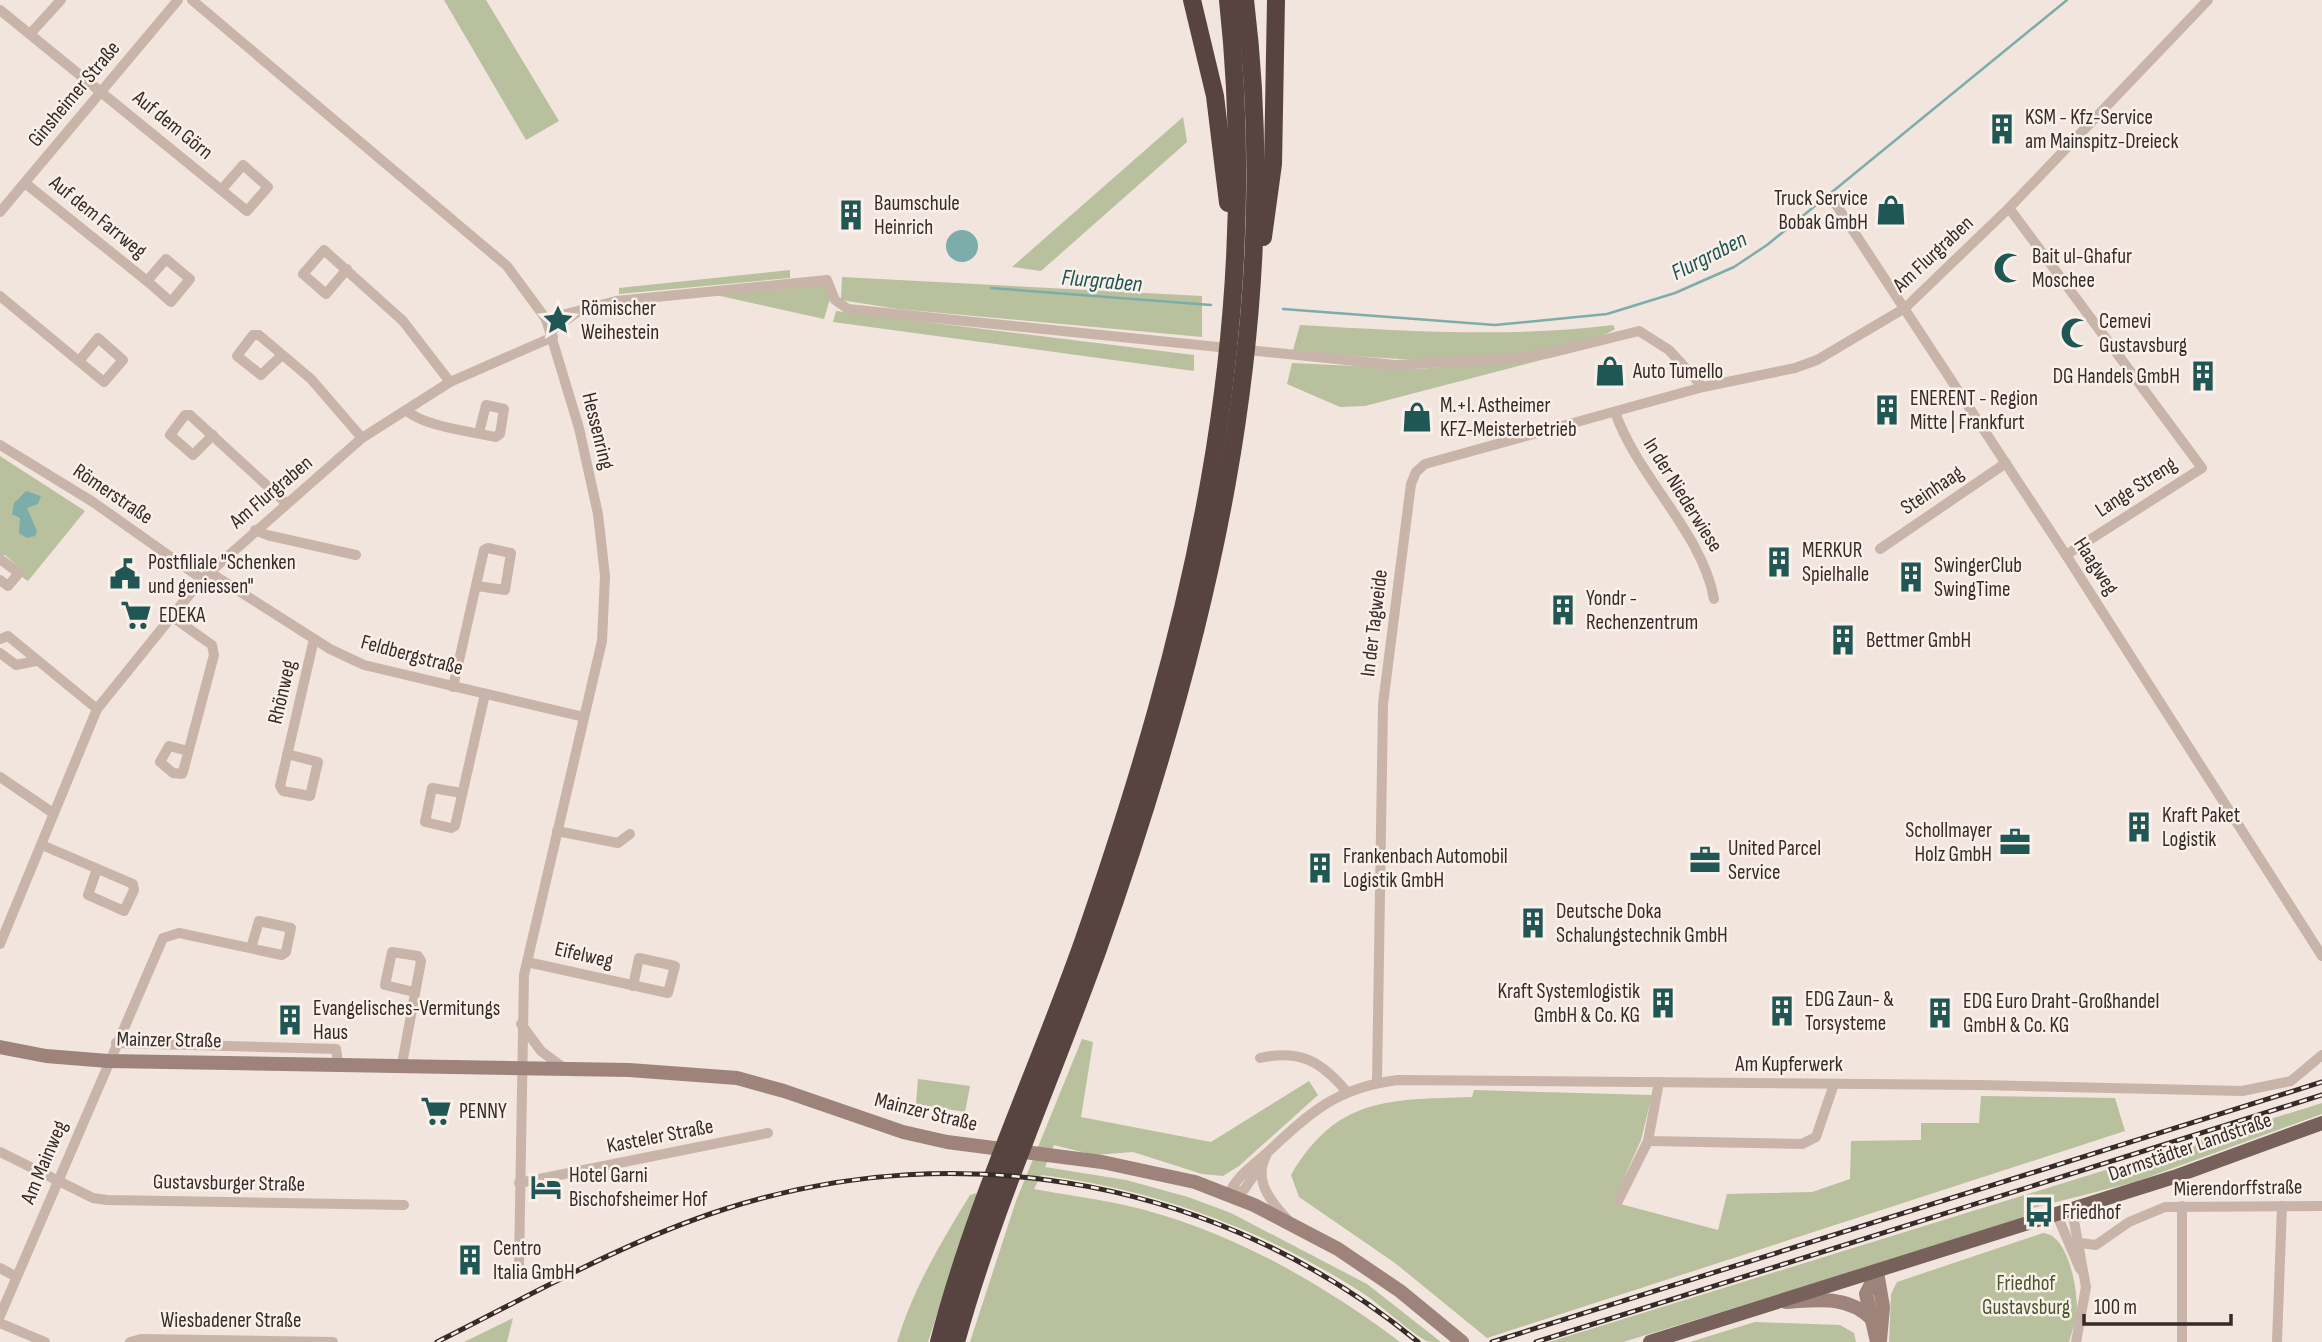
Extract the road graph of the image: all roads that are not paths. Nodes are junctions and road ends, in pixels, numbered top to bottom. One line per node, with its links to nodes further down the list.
1 (61, 0): 10 (street)
2 (178, 0): 11 (street, Ginsheimer Straße)
3 (192, 0): 23 (street, Hessenring)
4 (1192, 0): 24 (highway)
5 (1228, 0): 24 (highway)
6 (1245, 0): 19 (highway)
7 (1276, 0): 19 (highway)
8 (2208, 0): 15 (street, Am Flurgraben)
9 (0, 10): 10 (street, Auf dem Görn)
10 (30, 34): 11 (street, Auf dem Görn)
11 (100, 92): 12 (street, Ginsheimer Straße); 13 (street, Auf dem Görn)
12 (25, 183): 16 (street, Ginsheimer Straße); 18 (street, Auf dem Farrweg)
13 (222, 189): 13 (street, Auf dem Görn)
14 (1833, 200): 22 (street, Haagweg)
15 (2009, 208): 22 (street, Am Flurgraben); 43 (street, Lange Streng)
16 (0, 212)
17 (347, 269): 17 (street); 30 (street)
18 (146, 281): 18 (street, Auf dem Farrweg)
19 (1253, 281): 118 (highway)
20 (0, 296): 29 (street)
21 (582, 308): 23 (street); 26 (street); 27 (street, Am Flurgraben)
22 (1905, 308): 31 (street, Am Flurgraben); 38 (street, Haagweg)
23 (546, 320): 27 (street, Hessenring)
24 (1230, 322): 117 (highway)
25 (1618, 323): 26 (street)
26 (1628, 332): 31 (street)
27 (552, 334): 30 (street, Am Flurgraben); 57 (street, Hessenring)
28 (282, 355): 28 (street); 36 (street)
29 (79, 361): 29 (street)
30 (450, 382): 32 (street, Am Flurgraben)
31 (1703, 387): 33 (street, In der Tagweide)
32 (405, 410): 34 (street); 36 (street, Am Flurgraben)
33 (1615, 412): 48 (street, In der Niederwiese); 83 (street, In der Tagweide)
34 (479, 433)
35 (213, 435): 39 (street)
36 (362, 438): 39 (street, Am Flurgraben)
37 (0, 445): 45 (street, Römerstraße)
38 (2006, 463): 41 (street, Steinhaag); 43 (street, Haagweg)
39 (286, 503): 40 (street, Am Flurgraben)
40 (256, 530): 42 (street); 45 (street, Am Flurgraben)
41 (1880, 549)
42 (356, 555)
43 (2066, 555): 69 (street, Haagweg)
44 (0, 559): 46 (street)
45 (205, 575): 49 (street, Am Flurgraben); 51 (street, Feldbergstraße)
46 (0, 580)
47 (477, 586): 47 (street); 54 (street)
48 (1714, 599)
49 (170, 615): 56 (street, Am Flurgraben); 58 (street)
50 (0, 639): 53 (street)
51 (314, 639): 54 (street, Feldbergstraße); 59 (street, Rhönweg)
52 (0, 653): 53 (street)
53 (36, 661): 56 (street)
54 (453, 687): 55 (street, Feldbergstraße)
55 (485, 694): 57 (street, Feldbergstraße); 61 (street)
56 (97, 709): 62 (street, Am Flurgraben)
57 (584, 717): 63 (street, Hessenring)
58 (188, 751)
59 (288, 754): 59 (street, Rhönweg)
60 (0, 778): 62 (street)
61 (462, 793): 61 (street)
62 (53, 813): 65 (street, Am Flurgraben)
63 (557, 831): 64 (street); 70 (street, Hessenring)
64 (630, 834)
65 (41, 845): 66 (street); 67 (street, Am Flurgraben)
66 (97, 869): 66 (street)
67 (0, 944)
68 (251, 948): 68 (street, Am Mainweg); 74 (street, Am Mainweg)
69 (2322, 956)
70 (527, 962): 71 (street, Eifelweg); 73 (street, Hessenring)
71 (633, 986): 71 (street, Eifelweg)
72 (414, 992): 72 (street); 80 (street)
73 (521, 1024): 81 (street, Hessenring); 82 (street)
74 (116, 1043): 78 (street, Am Mainweg); 79 (street, Mainzer Straße)
75 (0, 1047): 78 (main road, Mainzer Straße)
76 (2322, 1055): 85 (street, Am Kupferwerk)
77 (1259, 1058): 86 (street)
78 (108, 1061): 79 (main road, Mainzer Straße); 93 (street, Am Mainweg)
79 (338, 1063): 80 (main road, Mainzer Straße)
80 (402, 1064): 81 (main road, Mainzer Straße)
81 (520, 1068): 82 (main road, Mainzer Straße); 94 (street)
82 (565, 1069): 95 (main road, Mainzer Straße)
83 (1377, 1082): 84 (street, Am Kupferwerk); 86 (street, Am Kupferwerk)
84 (1659, 1082): 85 (street, Am Kupferwerk); 89 (street)
85 (1834, 1084): 89 (street)
86 (1346, 1091): 91 (street, Am Kupferwerk)
87 (2322, 1123): 101 (main road, Darmstädter Landstraße)
88 (768, 1133): 94 (street, Kasteler Straße)
89 (1648, 1141): 96 (street)
90 (0, 1152): 93 (street, Gustavsburger Straße)
91 (1268, 1152): 92 (street, Am Kupferwerk); 95 (street, Am Kupferwerk)
92 (1261, 1165): 95 (street, Am Kupferwerk); 103 (street)
93 (57, 1182): 97 (street, Gustavsburger Straße); 108 (street, Am Mainweg)
94 (519, 1183): 105 (street)
95 (1229, 1194): 103 (main road, Mainzer Straße)
96 (1618, 1201)
97 (404, 1205)
98 (2182, 1206): 99 (street, Mierendorffstraße); 104 (street, Mierendorffstraße); 123 (street)
99 (2282, 1206): 100 (street, Mierendorffstraße); 124 (street)
100 (2322, 1206)
101 (2072, 1210): 102 (main road, Darmstädter Landstraße); 104 (street)
102 (2057, 1214): 107 (main road, Darmstädter Landstraße); 109 (street)
103 (1290, 1223): 119 (main road, Mainzer Straße)
104 (2080, 1243): 109 (street)
105 (519, 1265)
106 (0, 1268): 108 (street)
107 (1877, 1272): 110 (main road, Darmstädter Landstraße); 112 (main road)
108 (15, 1276): 111 (street, Am Mainweg)
109 (2084, 1276): 122 (street)
110 (1778, 1303): 112 (main road); 120 (main road, Darmstädter Landstraße)
111 (0, 1316)
112 (1878, 1320): 121 (main road)
113 (0, 1322): 114 (street)
114 (45, 1342)
115 (130, 1342): 116 (street, Wiesbadener Straße)
116 (332, 1342)
117 (939, 1342)
118 (956, 1342)
119 (1462, 1342)
120 (1650, 1342)
121 (1878, 1342)
122 (2076, 1342)
123 (2182, 1342)
124 (2277, 1342)

